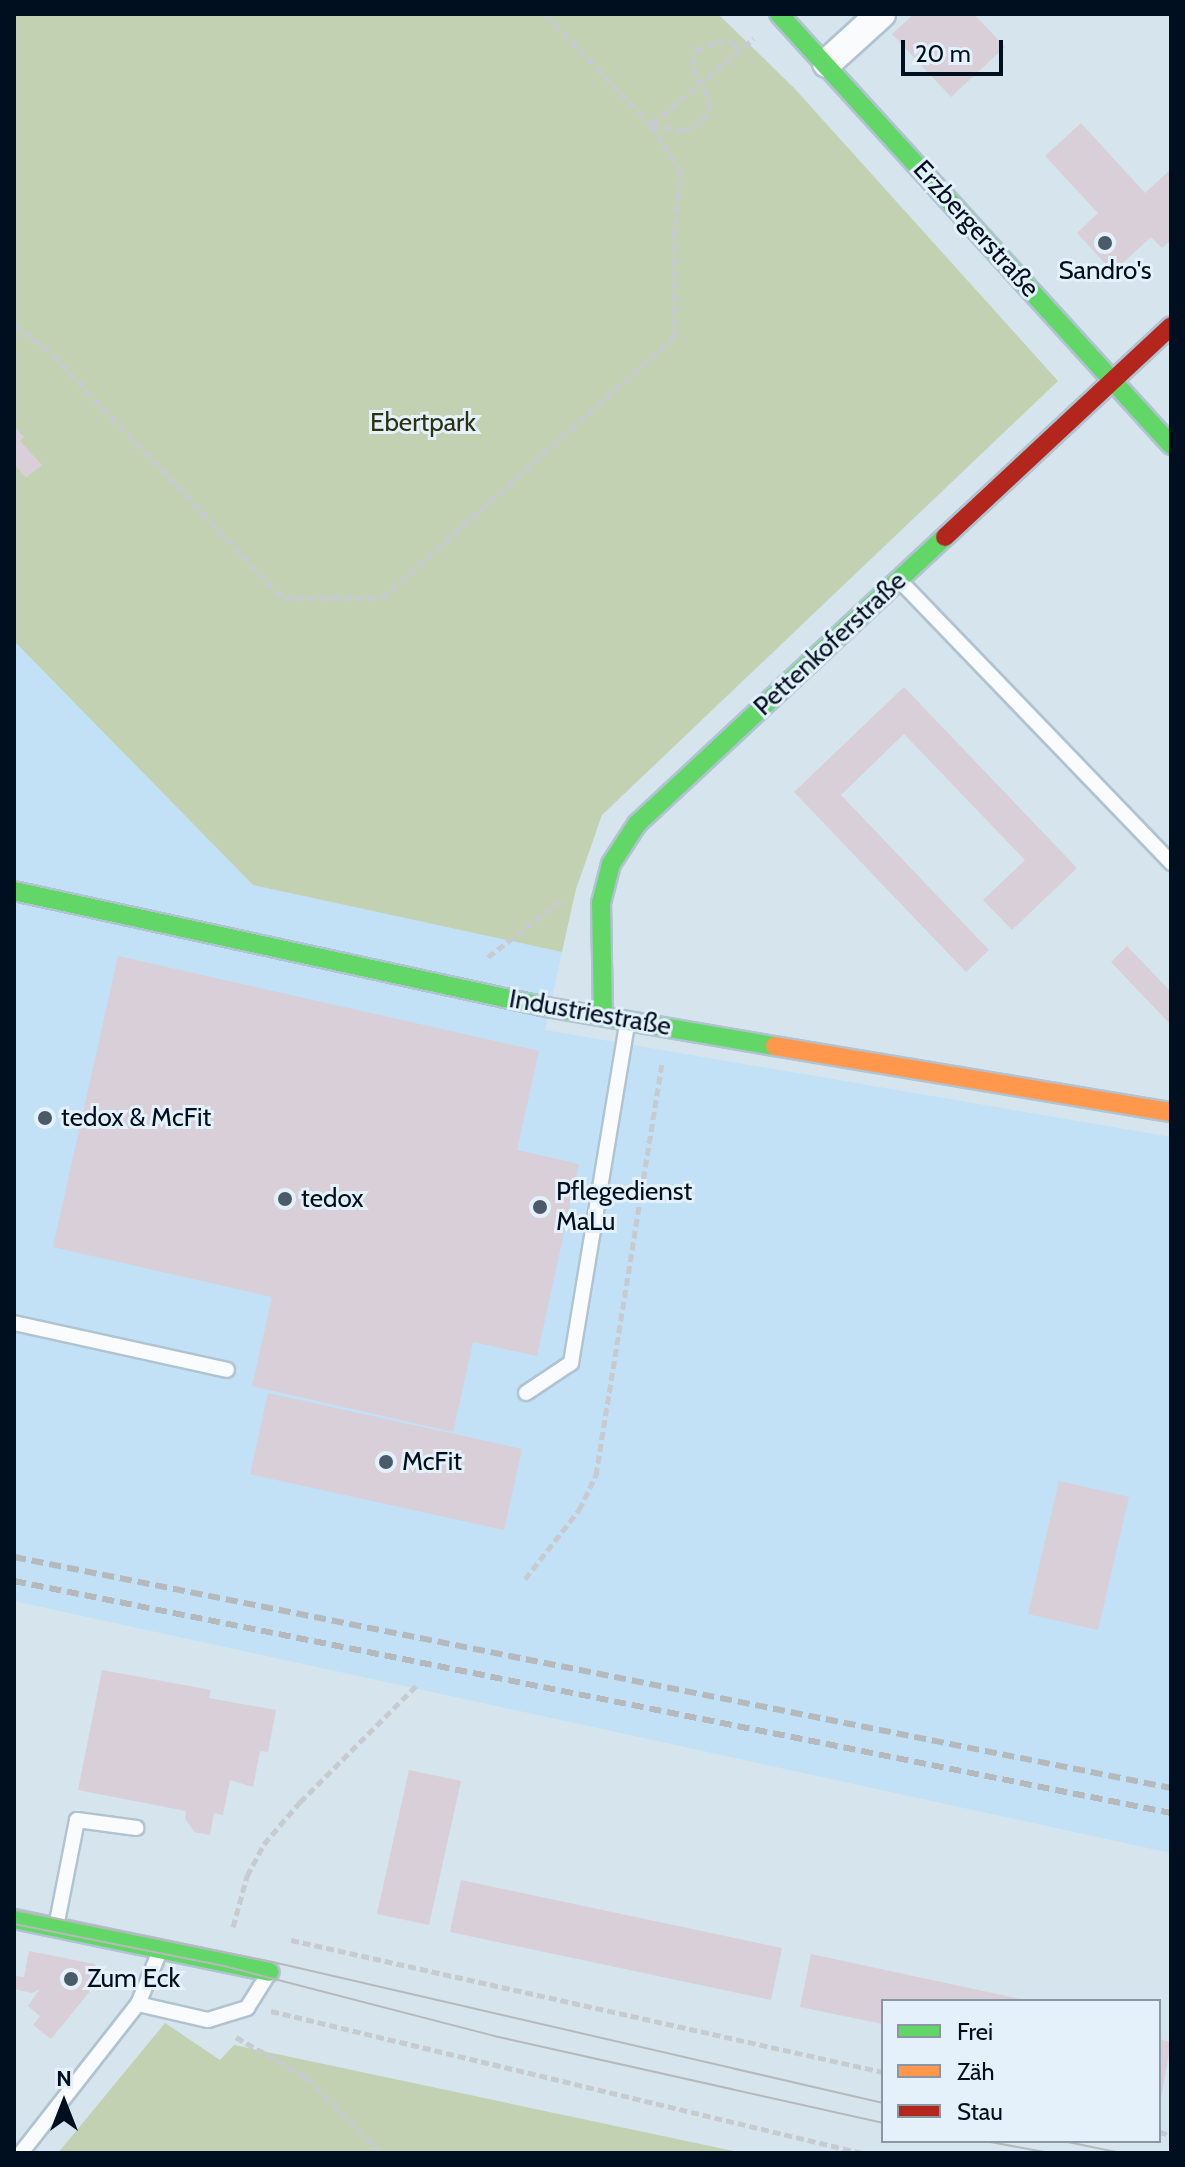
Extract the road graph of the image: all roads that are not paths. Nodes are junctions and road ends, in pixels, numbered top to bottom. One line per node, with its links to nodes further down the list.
1 (779, 14): 3 (street, Erzbergerstraße)
2 (881, 14): 3 (street)
3 (827, 63): 5 (street, Erzbergerstraße)
4 (1171, 326): 5 (street, Pettenkoferstraße)
5 (1112, 381): 6 (street, Erzbergerstraße); 7 (street, Pettenkoferstraße)
6 (1171, 445)
7 (899, 580): 8 (lane); 10 (street, Pettenkoferstraße)
8 (1171, 863)
9 (14, 891): 10 (street, Industriestraße)
10 (603, 1016): 11 (street, Industriestraße)
11 (628, 1020): 12 (street, Industriestraße); 15 (lane)
12 (1171, 1112)
13 (14, 1323): 14 (lane)
14 (227, 1370)
15 (526, 1393)
16 (136, 1828): 18 (lane)
17 (14, 1919): 18 (street)
18 (56, 1927): 19 (street)
19 (161, 1947): 20 (street); 21 (lane)
20 (270, 1972): 21 (lane)
21 (138, 2004): 22 (lane)
22 (21, 2153)

